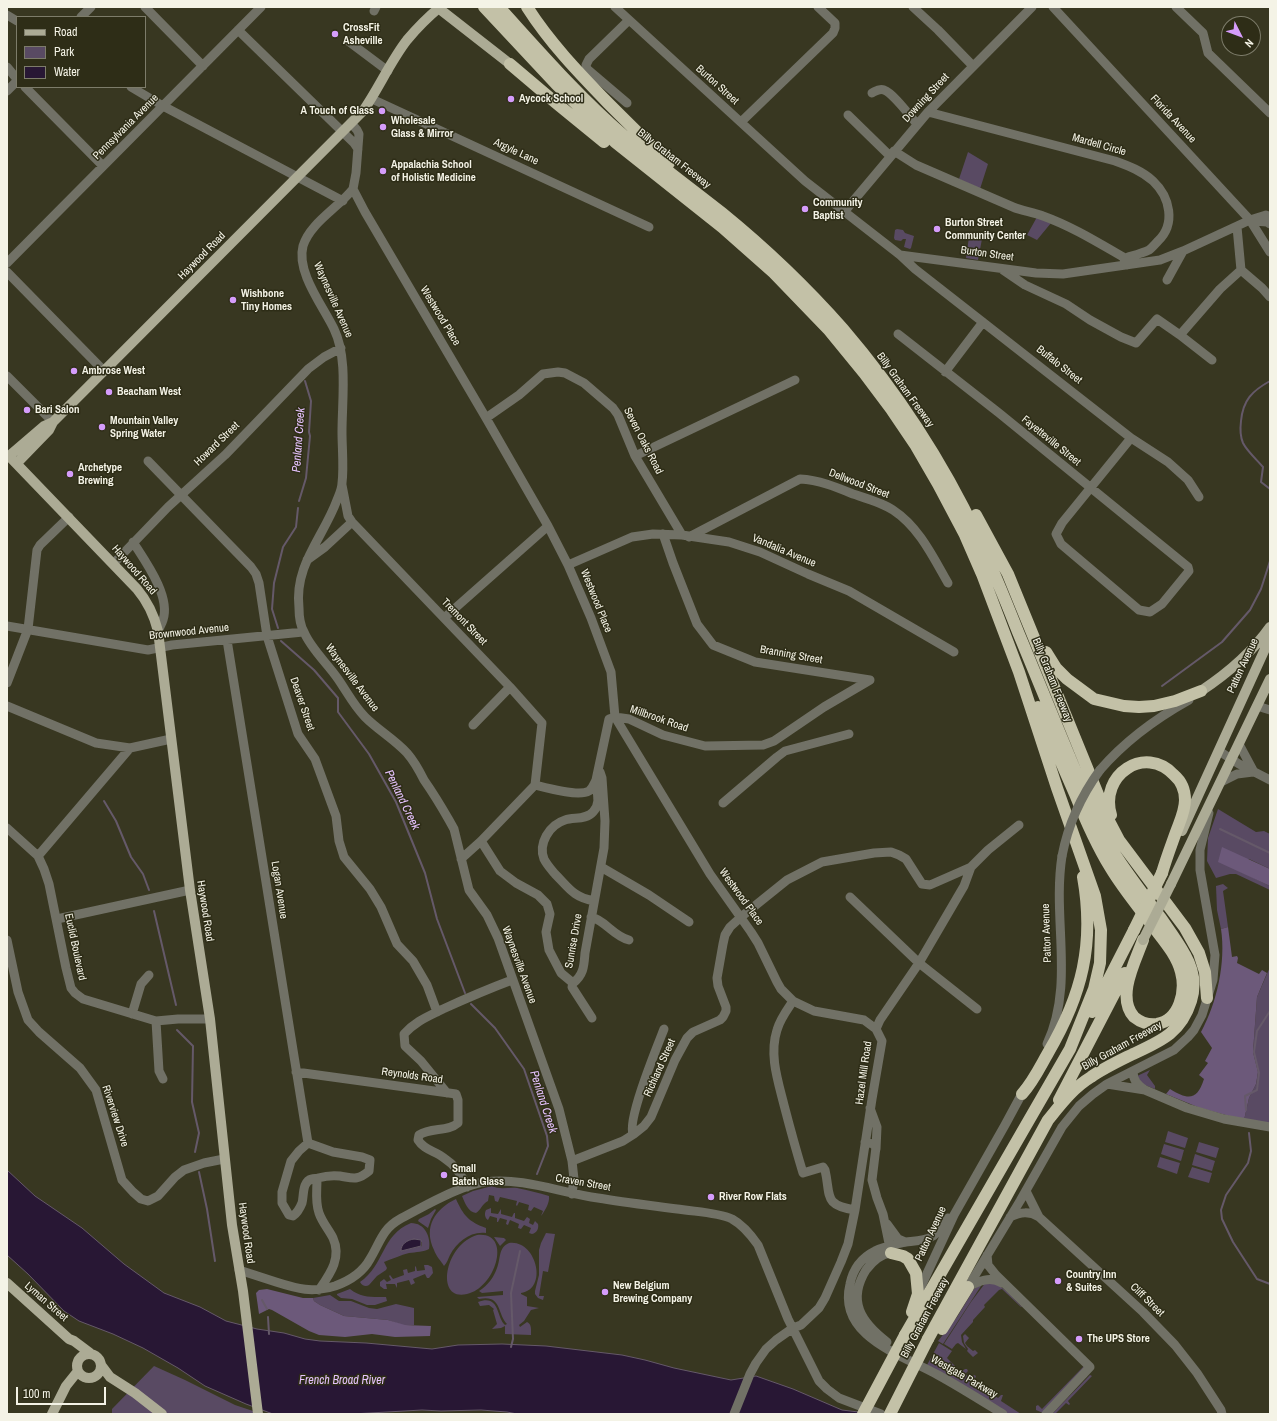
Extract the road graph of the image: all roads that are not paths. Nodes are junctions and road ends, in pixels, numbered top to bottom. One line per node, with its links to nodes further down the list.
1 (91, 7): 15 (street)
2 (145, 7): 21 (street)
3 (261, 7): 18 (street, Pennsylvania Avenue)
4 (439, 7): 20 (main road); 24 (main road, Haywood Road)
5 (484, 7): 49 (highway, Billy Graham Freeway)
6 (498, 7): 48 (highway, Billy Graham Freeway)
7 (527, 7): 48 (highway)
8 (615, 7): 17 (street, Burton Street)
9 (818, 7): 37 (street)
10 (913, 7): 22 (street)
11 (1032, 7): 22 (street, Downing Street)
12 (1053, 7): 51 (street, Florida Avenue)
13 (1176, 7): 35 (street)
14 (7, 15): 16 (street)
15 (83, 16)
16 (16, 20)
17 (629, 20): 32 (street); 37 (street, Burton Street)
18 (238, 30): 21 (street, Pennsylvania Avenue); 40 (street)
19 (348, 41): 24 (street)
20 (510, 64): 49 (highway)
21 (203, 66): 33 (street, Pennsylvania Avenue)
22 (973, 66): 34 (street, Downing Street)
23 (7, 67): 25 (street)
24 (388, 71): 31 (main road, Haywood Road)
25 (16, 79)
26 (16, 81): 29 (street)
27 (26, 88): 43 (street)
28 (133, 88): 33 (street)
29 (7, 91)
30 (872, 93): 39 (street)
31 (372, 99): 38 (main road, Haywood Road); 53 (street, Argyle Lane)
32 (627, 103)
33 (163, 106): 43 (street, Pennsylvania Avenue); 44 (street)
34 (928, 112): 39 (street, Downing Street); 59 (street, Mardell Circle)
35 (1270, 113)
36 (848, 115): 42 (street)
37 (741, 122): 47 (street, Burton Street)
38 (351, 123): 40 (main road, Haywood Road); 41 (street)
39 (917, 124): 42 (street, Downing Street)
40 (342, 132): 41 (street); 44 (main road, Haywood Road)
41 (358, 149): 45 (street)
42 (892, 154): 47 (street, Downing Street); 59 (street)
43 (103, 166): 58 (street, Pennsylvania Avenue)
44 (297, 176): 46 (street); 70 (main road, Haywood Road)
45 (353, 189): 46 (street, Waynesville Avenue); 74 (street, Westwood Place)
46 (343, 201): 68 (street, Waynesville Avenue)
47 (844, 212): 57 (street, Burton Street)
48 (721, 213): 76 (highway, Billy Graham Freeway)
49 (707, 215): 108 (highway, Billy Graham Freeway)
50 (1270, 217): 51 (street, Burton Street)
51 (1250, 220): 52 (street); 54 (street, Burton Street); 56 (street, Florida Avenue)
52 (1270, 224)
53 (649, 227)
54 (1237, 227): 55 (street, Burton Street); 61 (street)
55 (1183, 252): 59 (street, Burton Street); 63 (street)
56 (1270, 252)
57 (900, 255): 60 (street, Burton Street); 65 (street, Buffalo Street)
58 (7, 263)
59 (1127, 265): 60 (street, Burton Street)
60 (1000, 268): 67 (street)
61 (1241, 270): 64 (street); 67 (street)
62 (7, 272): 70 (street)
63 (1167, 280)
64 (1270, 297)
65 (983, 322): 71 (street); 77 (street, Buffalo Street)
66 (898, 334): 71 (street, Fayetteville Street)
67 (1180, 335): 69 (street)
68 (341, 348): 82 (street, Waynesville Avenue); 84 (street, Howard Street)
69 (1212, 360)
70 (104, 371): 75 (main road, Haywood Road)
71 (945, 372): 83 (street, Fayetteville Street)
72 (7, 376): 75 (street)
73 (795, 380): 79 (street)
74 (486, 418): 79 (street, Seven Oaks Road); 88 (street, Westwood Place)
75 (53, 422): 78 (main road, Haywood Road); 81 (main road, Haywood Road)
76 (913, 422): 97 (highway); 178 (highway, Billy Graham Freeway)
77 (1131, 438): 83 (street); 85 (street, Buffalo Street)
78 (8, 455): 81 (main road, Haywood Road)
79 (635, 456): 90 (street, Seven Oaks Road)
80 (148, 461): 84 (street, Deaver Street)
81 (17, 463): 86 (main road, Haywood Road)
82 (342, 484): 87 (street, Tremont Street); 92 (street, Waynesville Avenue)
83 (1091, 489): 83 (street, Fayetteville Street)
84 (182, 495): 91 (street, Howard Street); 103 (street, Deaver Street)
85 (1199, 497)
86 (69, 517): 93 (main road, Haywood Road); 100 (street)
87 (352, 522): 92 (street); 96 (street, Tremont Street)
88 (548, 526): 94 (street, Westwood Place); 96 (street)
89 (663, 534): 90 (street, Vandalia Avenue); 94 (street, Vandalia Avenue); 110 (street, Branning Street)
90 (686, 536): 95 (street, Dellwood Street); 107 (street, Vandalia Avenue)
91 (133, 542): 93 (street, Howard Street); 101 (street)
92 (306, 561): 102 (street, Waynesville Avenue)
93 (114, 563): 101 (main road, Haywood Road)
94 (568, 565): 117 (street, Westwood Place)
95 (948, 583)
96 (444, 618): 112 (street, Tremont Street)
97 (1026, 619): 113 (highway); 138 (highway)
98 (7, 626): 100 (street, Brownwood Avenue)
99 (1270, 627): 113 (main road, Patton Avenue)
100 (28, 629): 106 (street, Brownwood Avenue); 111 (street)
101 (158, 631): 106 (main road, Haywood Road)
102 (303, 632): 103 (street, Brownwood Avenue); 141 (street, Waynesville Avenue)
103 (267, 636): 105 (street, Brownwood Avenue); 162 (street, Deaver Street)
104 (1270, 638): 124 (main road, Patton Avenue)
105 (227, 640): 106 (street, Brownwood Avenue); 171 (street, Logan Avenue)
106 (159, 648): 120 (main road, Haywood Road)
107 (954, 652)
108 (1019, 672): 140 (highway, Billy Graham Freeway); 154 (highway)
109 (1270, 679): 115 (main road)
110 (870, 680): 122 (street, Millbrook Road)
111 (7, 683)
112 (510, 687): 118 (street); 131 (street, Tremont Street)
113 (1201, 691): 176 (street, Patton Avenue, bridge)
114 (7, 706): 123 (street)
115 (1257, 706): 116 (street); 121 (main road)
116 (1270, 710)
117 (615, 718): 122 (street, Millbrook Road); 127 (street, Millbrook Road); 149 (street, Westwood Place)
118 (473, 725)
119 (849, 734): 125 (street)
120 (171, 739): 123 (street); 145 (main road, Haywood Road)
121 (1239, 744): 126 (main road); 128 (street)
122 (763, 746): 125 (street)
123 (130, 748): 139 (street)
124 (1219, 751): 126 (street); 144 (main road, Patton Avenue)
125 (777, 756): 134 (street)
126 (1232, 759): 128 (street); 130 (main road)
127 (598, 771): 132 (street, Millbrook Road); 142 (street, Sunrise Drive)
128 (1254, 772): 129 (street); 130 (street)
129 (1270, 780)
130 (1221, 782): 133 (main road)
131 (535, 785): 132 (street); 137 (street)
132 (593, 787): 147 (street)
133 (1213, 798): 154 (main road, bridge); 159 (street)
134 (723, 803)
135 (1020, 825): 143 (street, Hazel Mill Road)
136 (7, 828): 139 (street, Euclid Boulevard)
137 (481, 841): 141 (street); 158 (street, Sunrise Drive)
138 (1125, 847): 144 (highway); 159 (highway)
139 (38, 856): 150 (street, Euclid Boulevard)
140 (1081, 858): 169 (highway, Billy Graham Freeway); 176 (highway)
141 (460, 859): 157 (street, Waynesville Avenue)
142 (601, 867): 147 (street, Sunrise Drive); 151 (street)
143 (971, 867): 149 (street, Richland Street); 155 (street, Hazel Mill Road)
144 (1162, 873): 169 (highway, Patton Avenue, bridge)
145 (190, 890): 150 (street); 165 (main road, Haywood Road)
146 (850, 897): 155 (street)
147 (594, 901): 148 (street, Sunrise Drive)
148 (591, 917): 153 (street); 158 (street, Sunrise Drive)
149 (741, 917): 160 (street, Westwood Place); 180 (street, Richland Street)
150 (57, 919): 163 (street, Euclid Boulevard)
151 (689, 922)
152 (7, 940): 184 (street, Riverview Drive)
153 (629, 940)
154 (1143, 940): 178 (highway)
155 (919, 963): 161 (street); 167 (street, Hazel Mill Road)
156 (150, 975): 163 (street)
157 (512, 980): 162 (street, Reynolds Road); 185 (street, Waynesville Avenue)
158 (573, 983): 164 (street)
159 (1207, 998): 170 (street)
160 (793, 1001): 167 (street, Westwood Place); 191 (street)
161 (977, 1009)
162 (437, 1012): 175 (street, Reynolds Road)
163 (132, 1014): 166 (street, Euclid Boulevard)
164 (592, 1018)
165 (210, 1019): 166 (street, Euclid Boulevard); 184 (main road, Haywood Road)
166 (156, 1021): 172 (street)
167 (876, 1028): 177 (street, Hazel Mill Road)
168 (664, 1029): 180 (street)
169 (1070, 1049): 205 (highway, Billy Graham Freeway)
170 (1133, 1071): 173 (street); 174 (street)
171 (296, 1072): 175 (street, Reynolds Road); 182 (street, Logan Avenue)
172 (163, 1079)
173 (1108, 1084): 174 (street); 188 (street)
174 (1145, 1090): 179 (street)
175 (447, 1093): 187 (street)
176 (1022, 1094): 190 (street, Patton Avenue)
177 (870, 1108): 181 (street, Hazel Mill Road); 183 (street)
178 (1048, 1120): 207 (highway, Billy Graham Freeway)
179 (1270, 1127)
180 (633, 1134): 185 (street, Richland Street)
181 (866, 1142): 183 (street); 191 (street, Hazel Mill Road)
182 (308, 1143): 186 (street); 186 (street)
183 (876, 1149): 194 (street)
184 (224, 1159): 198 (main road, Haywood Road)
185 (572, 1161): 189 (street, Waynesville Avenue)
186 (317, 1179): 202 (street)
187 (468, 1187): 189 (street, Craven Street); 202 (street, Craven Street)
188 (1026, 1191): 192 (street); 193 (street, Cliff Street)
189 (572, 1194): 204 (street, Craven Street)
190 (961, 1203): 195 (street, Westgate Parkway); 203 (street, Patton Avenue)
191 (855, 1210): 204 (street, Hazel Mill Road)
192 (1010, 1217): 193 (street); 197 (street)
193 (1039, 1217): 224 (street, Cliff Street)
194 (885, 1221): 195 (street); 196 (street)
195 (905, 1242): 196 (street, Westgate Parkway)
196 (890, 1249): 203 (highway); 222 (street, Westgate Parkway)
197 (987, 1255): 200 (street); 201 (street)
198 (239, 1270): 202 (street, Craven Street); 217 (main road, Haywood Road)
199 (7, 1284): 206 (main road, Lyman Street)
200 (1004, 1284): 201 (street); 223 (street)
201 (968, 1287): 207 (highway)
202 (319, 1290)
203 (918, 1294): 205 (highway)
204 (793, 1328): 218 (street); 220 (street, Craven Street)
205 (906, 1334): 219 (highway, Billy Graham Freeway, bridge)
206 (69, 1339): 208 (main road, Lyman Street); 209 (main road, Lyman Street)
207 (928, 1339): 221 (highway, Billy Graham Freeway, bridge)
208 (90, 1353): 209 (main road); 210 (main road)
209 (78, 1361): 211 (main road)
210 (101, 1365): 212 (main road); 216 (main road)
211 (78, 1371): 212 (main road); 213 (main road)
212 (92, 1377): 213 (main road); 215 (main road)
213 (61, 1396): 214 (main road)
214 (52, 1414)
215 (154, 1414)
216 (162, 1414)
217 (258, 1414)
218 (734, 1414)
219 (863, 1414)
220 (881, 1414)
221 (890, 1414)
222 (1003, 1414)
223 (1046, 1414)
224 (1222, 1414)

